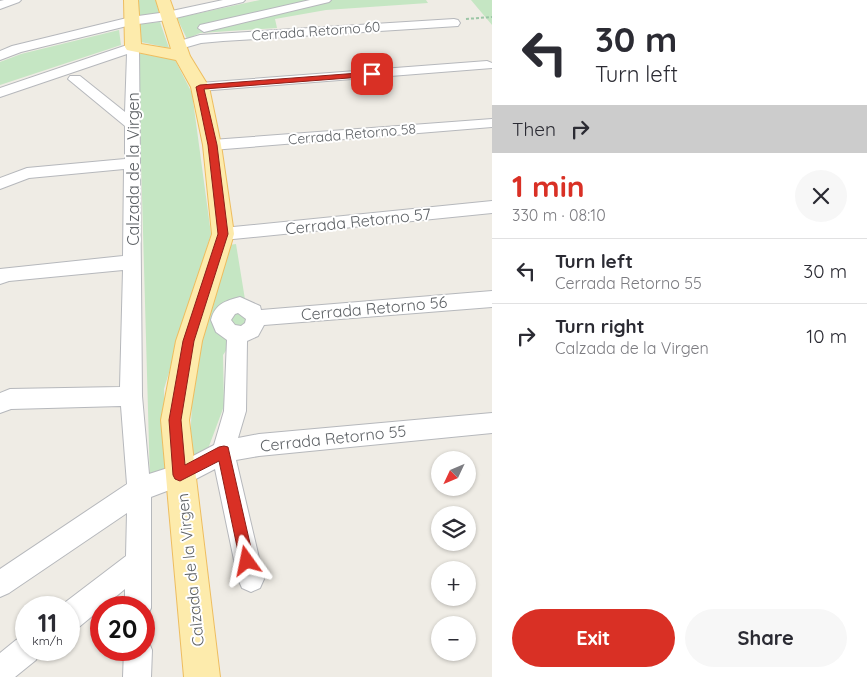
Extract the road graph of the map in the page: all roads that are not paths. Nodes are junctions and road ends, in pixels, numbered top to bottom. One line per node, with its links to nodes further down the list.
1 (15, 0): 6 (street)
2 (131, 0): 8 (main road, Calzada de la Virgen)
3 (163, 0): 7 (main road, Calzada de la Virgen)
4 (239, 0): 7 (street)
5 (325, 0): 10 (street)
6 (0, 5)
7 (167, 16): 8 (street); 10 (main road, Calzada de la Virgen)
8 (131, 21): 11 (main road, Calzada de la Virgen); 12 (street)
9 (454, 23): 10 (street, Cerrada Retorno 60)
10 (179, 45): 11 (main road); 15 (main road, Calzada de la Virgen)
11 (133, 47): 16 (street); 18 (street, Calzada de la Virgen)
12 (0, 56)
13 (487, 66): 15 (street)
14 (76, 79): 18 (street)
15 (200, 87): 19 (main road, Calzada de la Virgen)
16 (0, 93)
17 (492, 123): 19 (street, Cerrada Retorno 58)
18 (134, 126): 20 (street, Calzada de la Virgen)
19 (212, 145): 23 (main road, Calzada de la Virgen)
20 (132, 163): 21 (street); 24 (street, Calzada de la Virgen)
21 (0, 184)
22 (492, 207): 23 (street, Cerrada Retorno 57)
23 (223, 234): 33 (main road, Calzada de la Virgen)
24 (132, 262): 25 (street); 29 (street, Calzada de la Virgen)
25 (0, 277)
26 (492, 299): 27 (street, Cerrada Retorno 56)
27 (256, 318): 28 (street); 28 (street)
28 (237, 334): 32 (street)
29 (131, 396): 30 (street); 34 (street, Calzada de la Virgen)
30 (0, 403)
31 (492, 423): 32 (street, Cerrada Retorno 55)
32 (224, 452): 33 (street, Cerrada Retorno 55); 36 (street)
33 (180, 475): 34 (street, Cerrada Retorno 55); 44 (main road, Calzada de la Virgen)
34 (139, 490): 35 (street, Calzada de la Virgen); 37 (street, Cerrada Retorno 55)
35 (139, 562): 38 (street, Calzada de la Virgen); 39 (street)
36 (251, 579)
37 (0, 584)
38 (138, 596)
39 (80, 608)
40 (15, 659): 42 (street)
41 (138, 661): 43 (street)
42 (0, 671)
43 (137, 677)
44 (202, 677)

